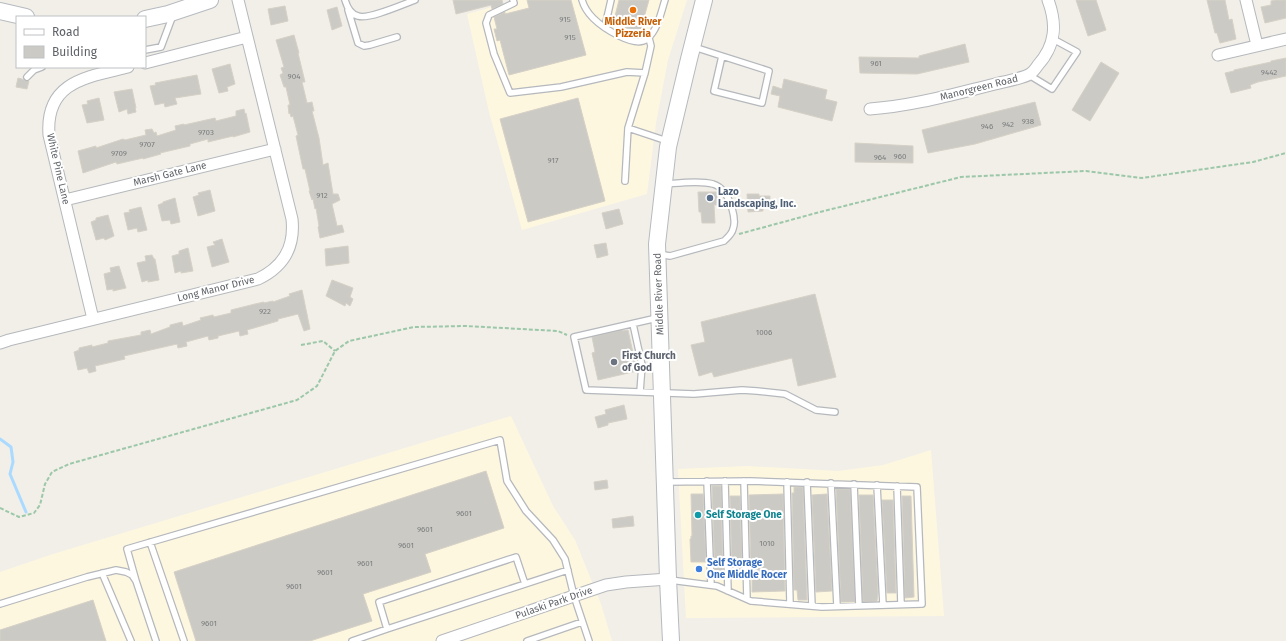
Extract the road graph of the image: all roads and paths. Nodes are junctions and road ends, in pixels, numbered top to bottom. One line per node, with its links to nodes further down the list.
1 (210, 0): 13 (street)
2 (238, 0): 18 (street, Long Manor Drive)
3 (345, 0): 12 (lane)
4 (415, 0): 12 (lane)
5 (513, 0): 31 (lane)
6 (582, 0): 17 (lane)
7 (611, 0): 17 (lane)
8 (665, 0): 20 (lane)
9 (704, 0): 24 (street, Middle River Road)
10 (1048, 0): 21 (street, Manorgreen Road)
11 (1246, 0): 23 (street)
12 (347, 8): 19 (lane)
13 (174, 12): 16 (street); 25 (lane)
14 (2, 13): 15 (street)
15 (20, 16)
16 (146, 19)
17 (607, 29): 20 (lane)
18 (247, 37): 28 (street); 37 (street, Long Manor Drive)
19 (397, 37)
20 (648, 38): 31 (lane)
21 (1053, 39): 32 (street, Manorgreen Road); 32 (lane)
22 (1286, 39): 23 (street)
23 (1257, 45): 26 (street)
24 (692, 46): 27 (lane); 36 (street, Middle River Road)
25 (146, 50)
26 (1218, 54)
27 (722, 56): 27 (lane)
28 (146, 63)
29 (39, 68): 33 (lane)
30 (124, 68): 41 (street, White Pine Lane)
31 (645, 73): 35 (lane)
32 (1029, 75): 34 (street, Manorgreen Road)
33 (27, 77)
34 (870, 110)
35 (628, 128): 36 (lane); 39 (lane)
36 (669, 142): 40 (street, Middle River Road)
37 (275, 148): 41 (street, Marsh Gate Lane); 45 (street, Long Manor Drive)
38 (1286, 153): 42 (path)
39 (626, 181)
40 (663, 184): 42 (lane); 43 (street, Middle River Road)
41 (65, 200): 45 (street, White Pine Lane)
42 (729, 237): 43 (lane)
43 (658, 254): 44 (street, Middle River Road)
44 (660, 317): 46 (lane); 52 (street, Middle River Road)
45 (93, 319): 48 (street, Long Manor Drive)
46 (633, 324): 47 (lane); 51 (lane)
47 (574, 337): 50 (path); 51 (lane)
48 (0, 343)
49 (301, 344): 50 (path)
50 (335, 351): 64 (path)
51 (640, 392): 52 (lane)
52 (662, 393): 53 (lane); 57 (street, Middle River Road)
53 (835, 412)
54 (707, 481): 55 (lane); 57 (lane); 71 (lane)
55 (725, 481): 56 (lane); 72 (lane)
56 (744, 481): 58 (lane); 74 (lane)
57 (665, 482): 68 (street, Middle River Road)
58 (787, 482): 59 (lane); 76 (lane)
59 (807, 482): 60 (lane); 79 (lane)
60 (831, 483): 61 (lane); 80 (lane)
61 (854, 484): 62 (lane); 81 (lane)
62 (877, 485): 63 (lane); 78 (lane)
63 (897, 486): 77 (lane); 77 (lane)
64 (0, 508)
65 (150, 542): 66 (lane); 69 (lane); 86 (lane)
66 (568, 570): 70 (lane); 73 (lane)
67 (102, 573): 69 (lane); 75 (lane); 84 (lane)
68 (668, 579): 71 (lane); 73 (street, Pulaski Park Drive); 91 (street, Middle River Road)
69 (136, 580): 85 (lane)
70 (525, 584): 83 (lane); 83 (lane)
71 (711, 585): 72 (lane)
72 (728, 591): 74 (lane)
73 (574, 596): 82 (lane); 88 (street, Pulaski Park Drive)
74 (747, 599): 76 (lane)
75 (0, 604)
76 (790, 604): 79 (lane)
77 (901, 604): 78 (lane)
78 (882, 605): 81 (lane)
79 (812, 606): 80 (lane)
80 (837, 606): 81 (lane)
81 (859, 606)
82 (582, 622): 89 (lane); 90 (lane)
83 (387, 629): 87 (lane)
84 (131, 641)
85 (156, 641)
86 (184, 641)
87 (352, 641)
88 (442, 641)
89 (527, 641)
90 (588, 641)
91 (671, 641)

